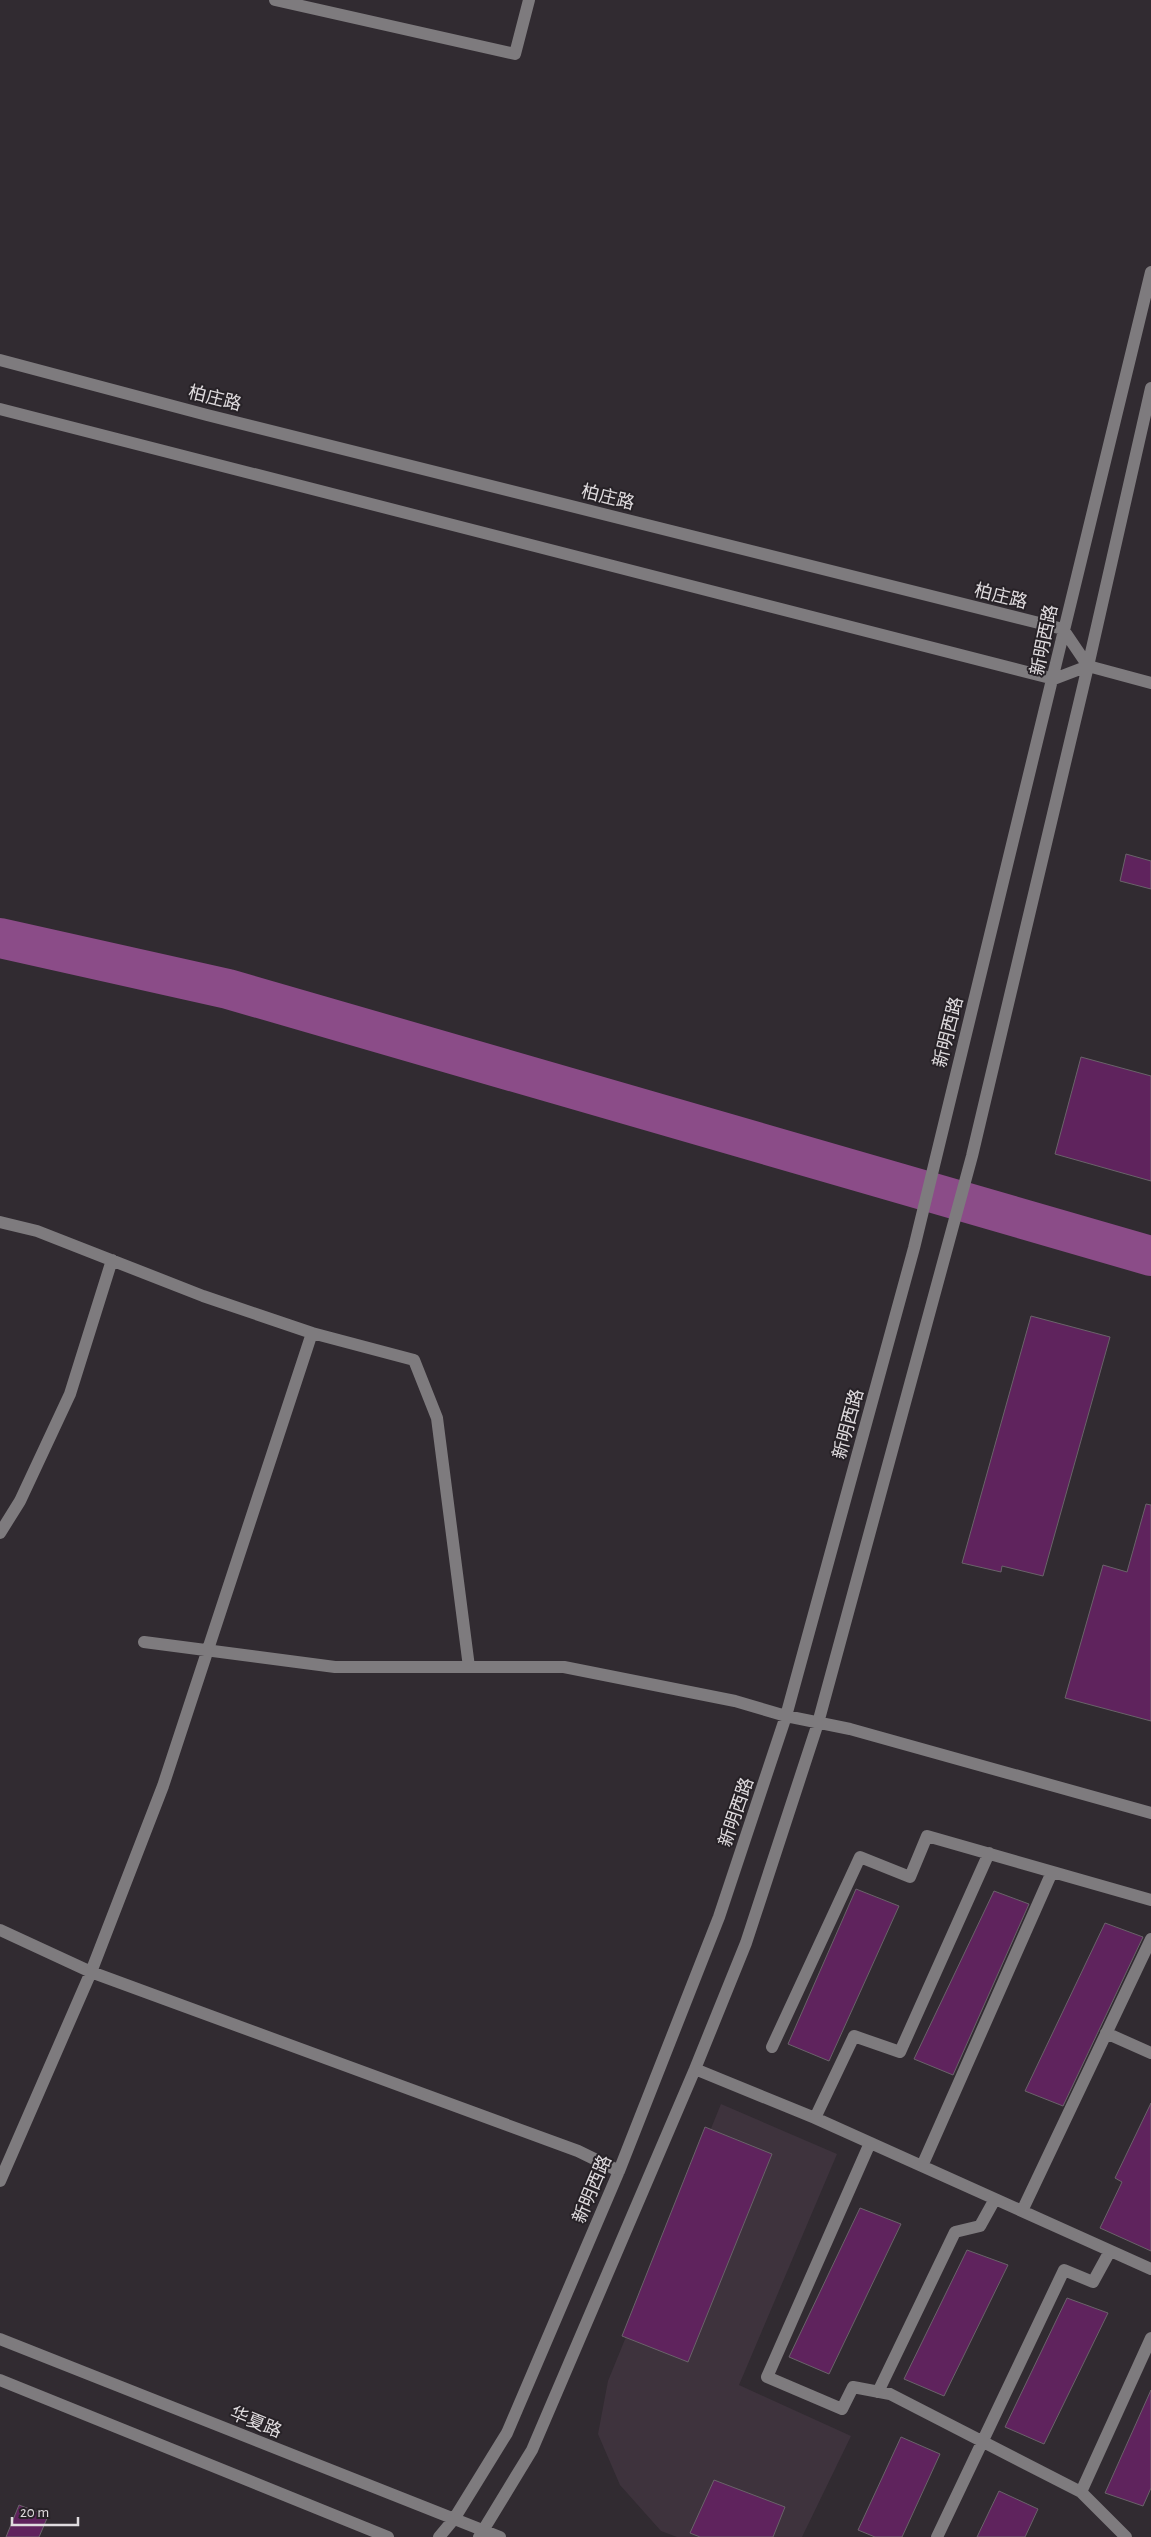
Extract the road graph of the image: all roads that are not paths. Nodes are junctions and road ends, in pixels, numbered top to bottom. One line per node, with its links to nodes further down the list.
1 (275, 0): 2 (street)
2 (529, 0)
3 (1151, 272): 7 (street, 新明西路)
4 (0, 360): 7 (street, 柏庄路)
5 (1151, 388): 8 (street)
6 (0, 409): 9 (street)
7 (1063, 629): 8 (street); 9 (street, 新明西路)
8 (1088, 666): 9 (street); 10 (street); 19 (street)
9 (1054, 680): 18 (street, 新明西路)
10 (1151, 683)
11 (0, 1222): 12 (street)
12 (112, 1260): 13 (street); 14 (street)
13 (312, 1333): 16 (street); 17 (street)
14 (0, 1533)
15 (144, 1642): 16 (street)
16 (208, 1650): 17 (street); 26 (street)
17 (469, 1667): 18 (street)
18 (786, 1716): 19 (street); 34 (street, 新明西路)
19 (818, 1723): 20 (street); 30 (street)
20 (1151, 1813)
21 (989, 1853): 22 (street); 28 (street); 31 (street)
22 (1052, 1872): 23 (street); 33 (street)
23 (1151, 1900)
24 (0, 1930): 26 (street)
25 (1151, 1940): 27 (street)
26 (91, 1972): 34 (street); 35 (street)
27 (1106, 2033): 29 (street); 37 (street)
28 (772, 2047)
29 (1151, 2053)
30 (695, 2069): 31 (street); 46 (street)
31 (815, 2118): 32 (street)
32 (870, 2143): 33 (street); 43 (street)
33 (922, 2166): 36 (street)
34 (619, 2171): 45 (street, 新明西路)
35 (0, 2181)
36 (995, 2199): 37 (street); 43 (street)
37 (1022, 2211): 38 (street)
38 (1110, 2251): 39 (street); 50 (street)
39 (1151, 2269)
40 (1151, 2338): 44 (street)
41 (0, 2339): 45 (street, 华夏路)
42 (0, 2380): 47 (street)
43 (878, 2392): 44 (street)
44 (1081, 2492): 51 (street)
45 (454, 2519): 46 (street, 华夏路); 48 (street, 新明西路)
46 (481, 2534): 49 (street, 华夏路)
47 (388, 2537)
48 (439, 2537)
49 (500, 2537)
50 (937, 2537)
51 (1126, 2537)

